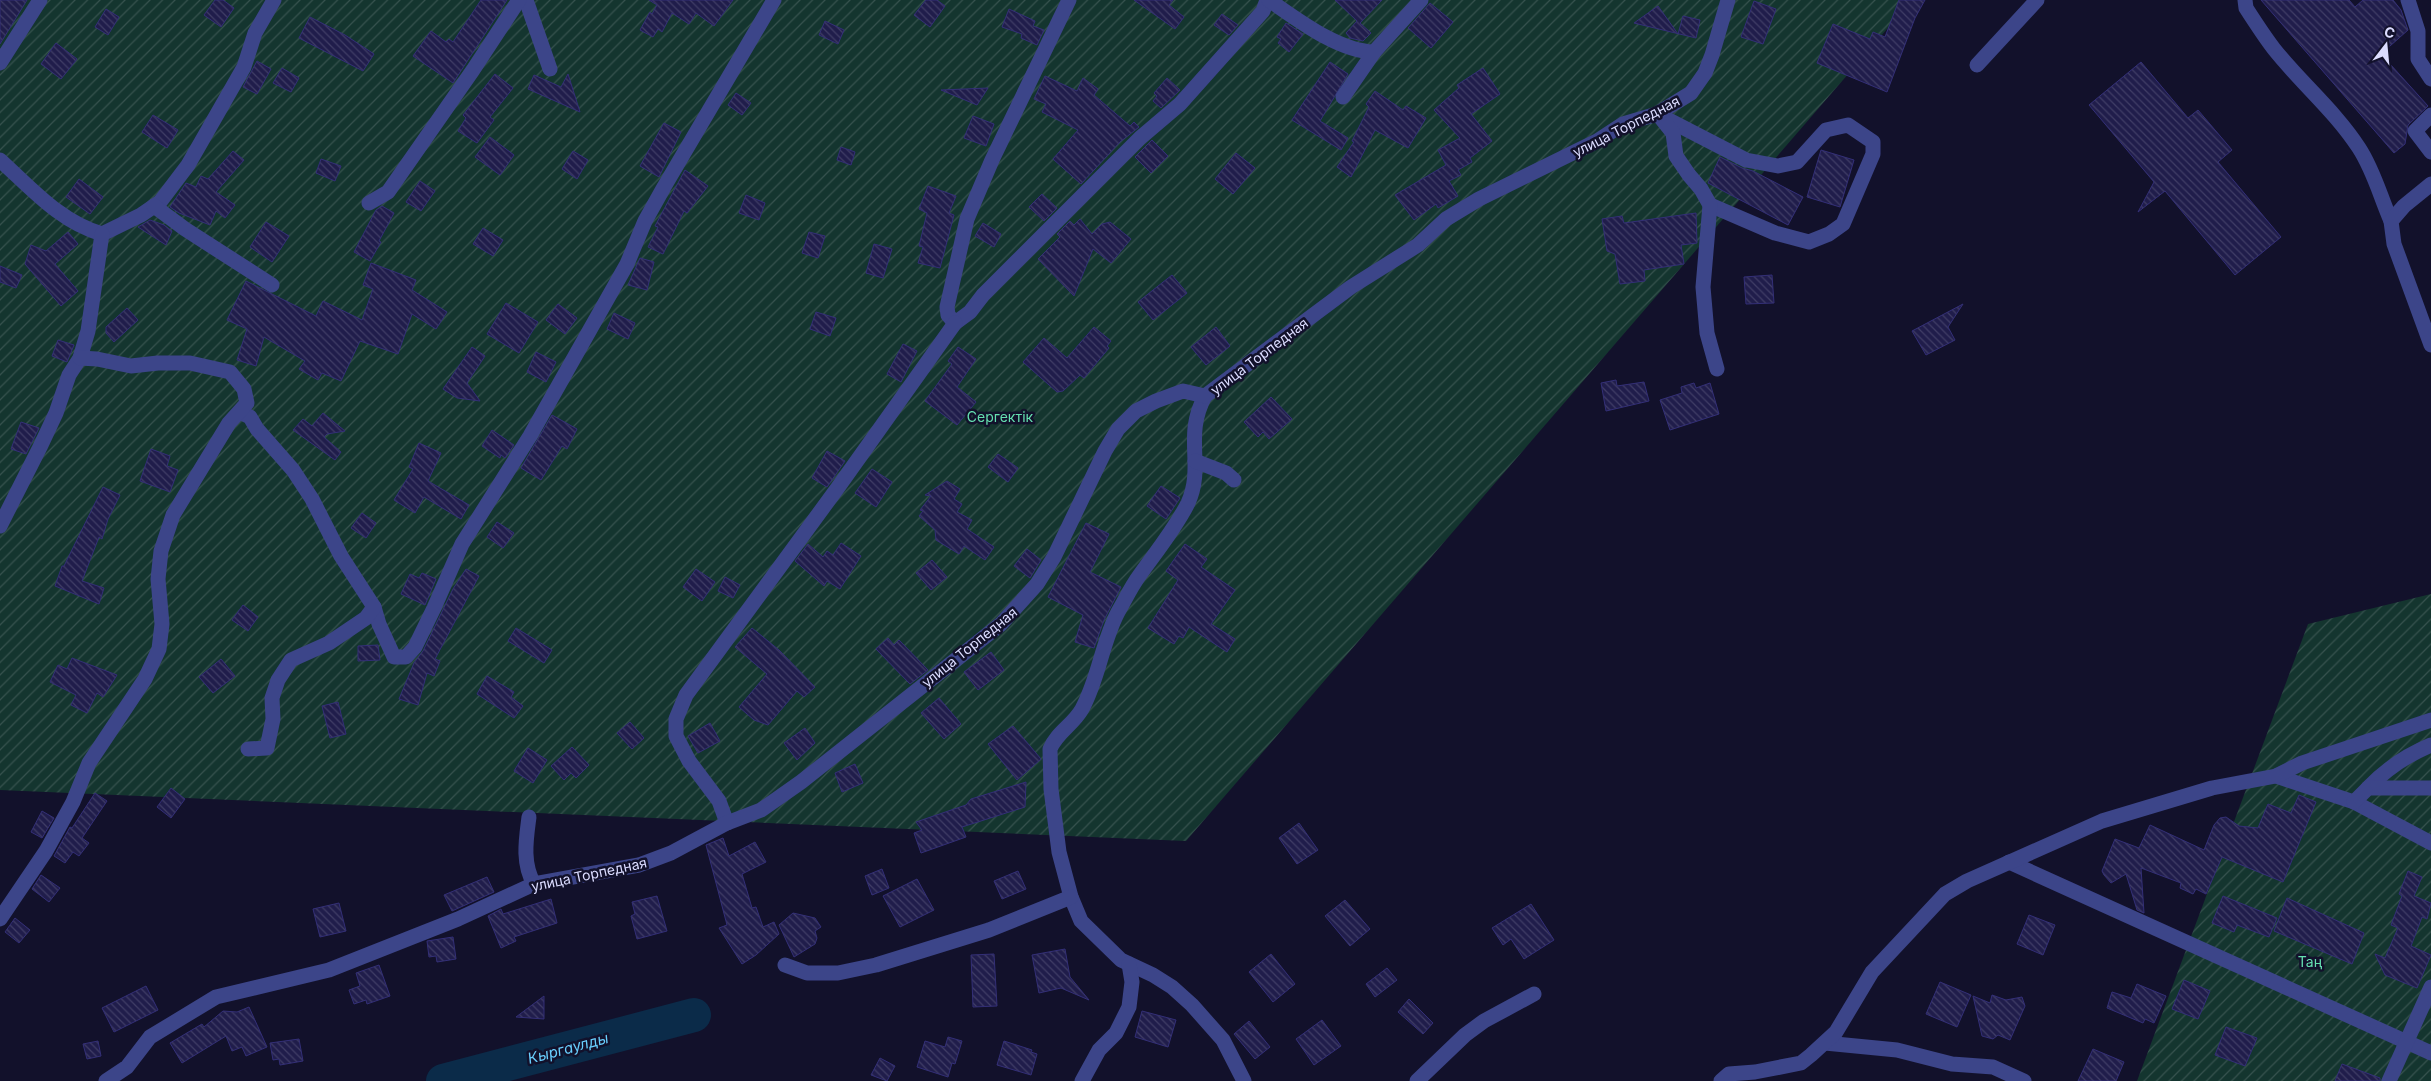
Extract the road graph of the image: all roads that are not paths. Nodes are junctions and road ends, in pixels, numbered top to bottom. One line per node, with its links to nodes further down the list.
1 (40, 0): 14 (street)
2 (274, 0): 26 (street)
3 (519, 0): 24 (street)
4 (526, 0): 16 (street)
5 (774, 0): 39 (street)
6 (1268, 0): 13 (street); 30 (street)
7 (1421, 0): 13 (street)
8 (1728, 0): 19 (street, улица Торпедная)
9 (2037, 0): 15 (street)
10 (2245, 0): 27 (street)
11 (2408, 0): 17 (street)
12 (1067, 1): 30 (street)
13 (1374, 52): 18 (street)
14 (0, 62)
15 (1977, 65)
16 (550, 69)
17 (2431, 79)
18 (1343, 97)
19 (1657, 114): 25 (street); 25 (street); 34 (street, улица Торпедная)
20 (2431, 115): 21 (street)
21 (2431, 152)
22 (0, 160): 28 (street)
23 (2431, 184): 27 (street)
24 (369, 203)
25 (1710, 205): 33 (street)
26 (154, 206): 28 (street); 29 (street)
27 (2391, 221): 31 (street)
28 (102, 234): 32 (street)
29 (272, 285)
30 (955, 323): 48 (street)
31 (2431, 346)
32 (80, 358): 35 (street); 38 (street)
33 (1717, 369)
34 (1205, 396): 36 (street); 48 (street, улица Торпедная)
35 (240, 412): 39 (street); 53 (street)
36 (1195, 462): 37 (street); 52 (street)
37 (1232, 474)
38 (0, 526)
39 (374, 607): 42 (street)
40 (2431, 720): 43 (street)
41 (2431, 745): 44 (street)
42 (248, 749)
43 (2276, 776): 46 (street); 50 (street)
44 (2368, 788): 45 (street); 46 (street)
45 (2431, 788)
46 (2354, 802): 49 (street)
47 (529, 818): 51 (street)
48 (727, 823): 51 (street, улица Торпедная)
49 (2431, 843)
50 (2009, 862): 58 (street); 59 (street)
51 (534, 884): 61 (street, улица Торпедная)
52 (1071, 897): 54 (street); 55 (street)
53 (0, 920)
54 (1129, 964): 62 (street); 63 (street)
55 (785, 966)
56 (2431, 987): 59 (street)
57 (1534, 994): 64 (street)
58 (1826, 1043): 65 (street); 66 (street)
59 (2406, 1043): 60 (street); 67 (street)
60 (2431, 1053)
61 (106, 1081)
62 (1082, 1081)
63 (1244, 1081)
64 (1417, 1081)
65 (1721, 1081)
66 (2024, 1081)
67 (2389, 1081)

